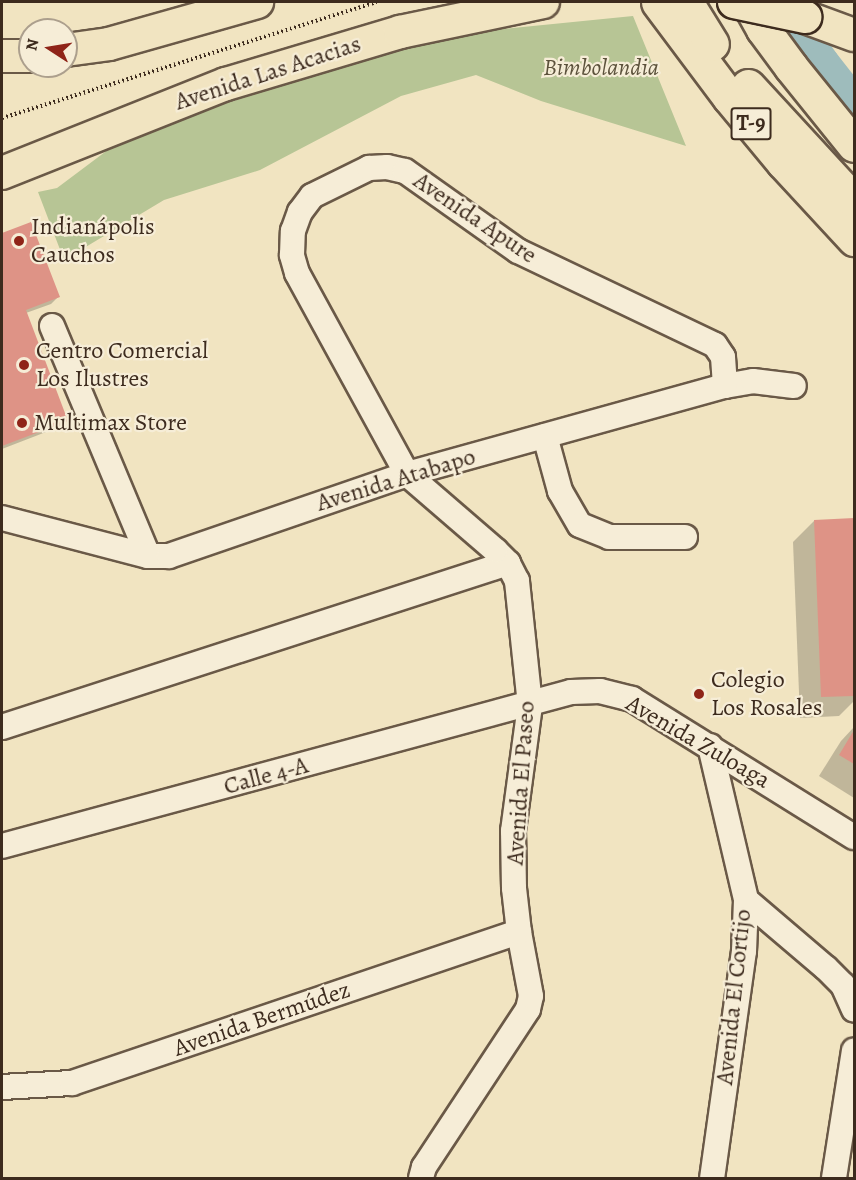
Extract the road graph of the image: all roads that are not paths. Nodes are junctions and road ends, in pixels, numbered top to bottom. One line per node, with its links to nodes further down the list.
1 (257, 2): 8 (main road)
2 (543, 2): 12 (main road, Avenida Las Acacias)
3 (658, 2): 14 (highway, T-9)
4 (686, 2): 13 (highway)
5 (734, 2): 7 (main road, bridge)
6 (748, 2): 11 (highway)
7 (855, 35)
8 (78, 48)
9 (2, 56): 10 (main road)
10 (18, 56)
11 (855, 145)
12 (2, 173)
13 (855, 201)
14 (855, 238)
15 (52, 326): 22 (street)
16 (725, 386): 17 (street, Avenida Atabapo); 18 (street, Avenida Atabapo); 19 (street, Avenida Apure)
17 (794, 386)
18 (545, 436): 19 (street, Avenida Atabapo); 21 (street)
19 (407, 474): 22 (street, Avenida Atabapo); 23 (street, Avenida El Paseo)
20 (2, 518): 22 (street, Avenida Atabapo)
21 (685, 537)
22 (148, 556)
23 (508, 563): 24 (street, Avenida El Paseo); 25 (street)
24 (530, 705): 26 (street, Avenida Zuloaga); 28 (street, Calle 4-A); 30 (street, Avenida El Paseo)
25 (2, 727)
26 (710, 746): 27 (street, Avenida Zuloaga); 29 (street, Avenida El Cortijo)
27 (855, 837)
28 (2, 846)
29 (746, 900): 31 (street); 35 (street, Avenida El Cortijo)
30 (519, 932): 33 (street, Avenida Bermúdez); 34 (street, Avenida El Paseo)
31 (855, 1010)
32 (855, 1051): 36 (street)
33 (2, 1087)
34 (421, 1179)
35 (712, 1179)
36 (834, 1179)

